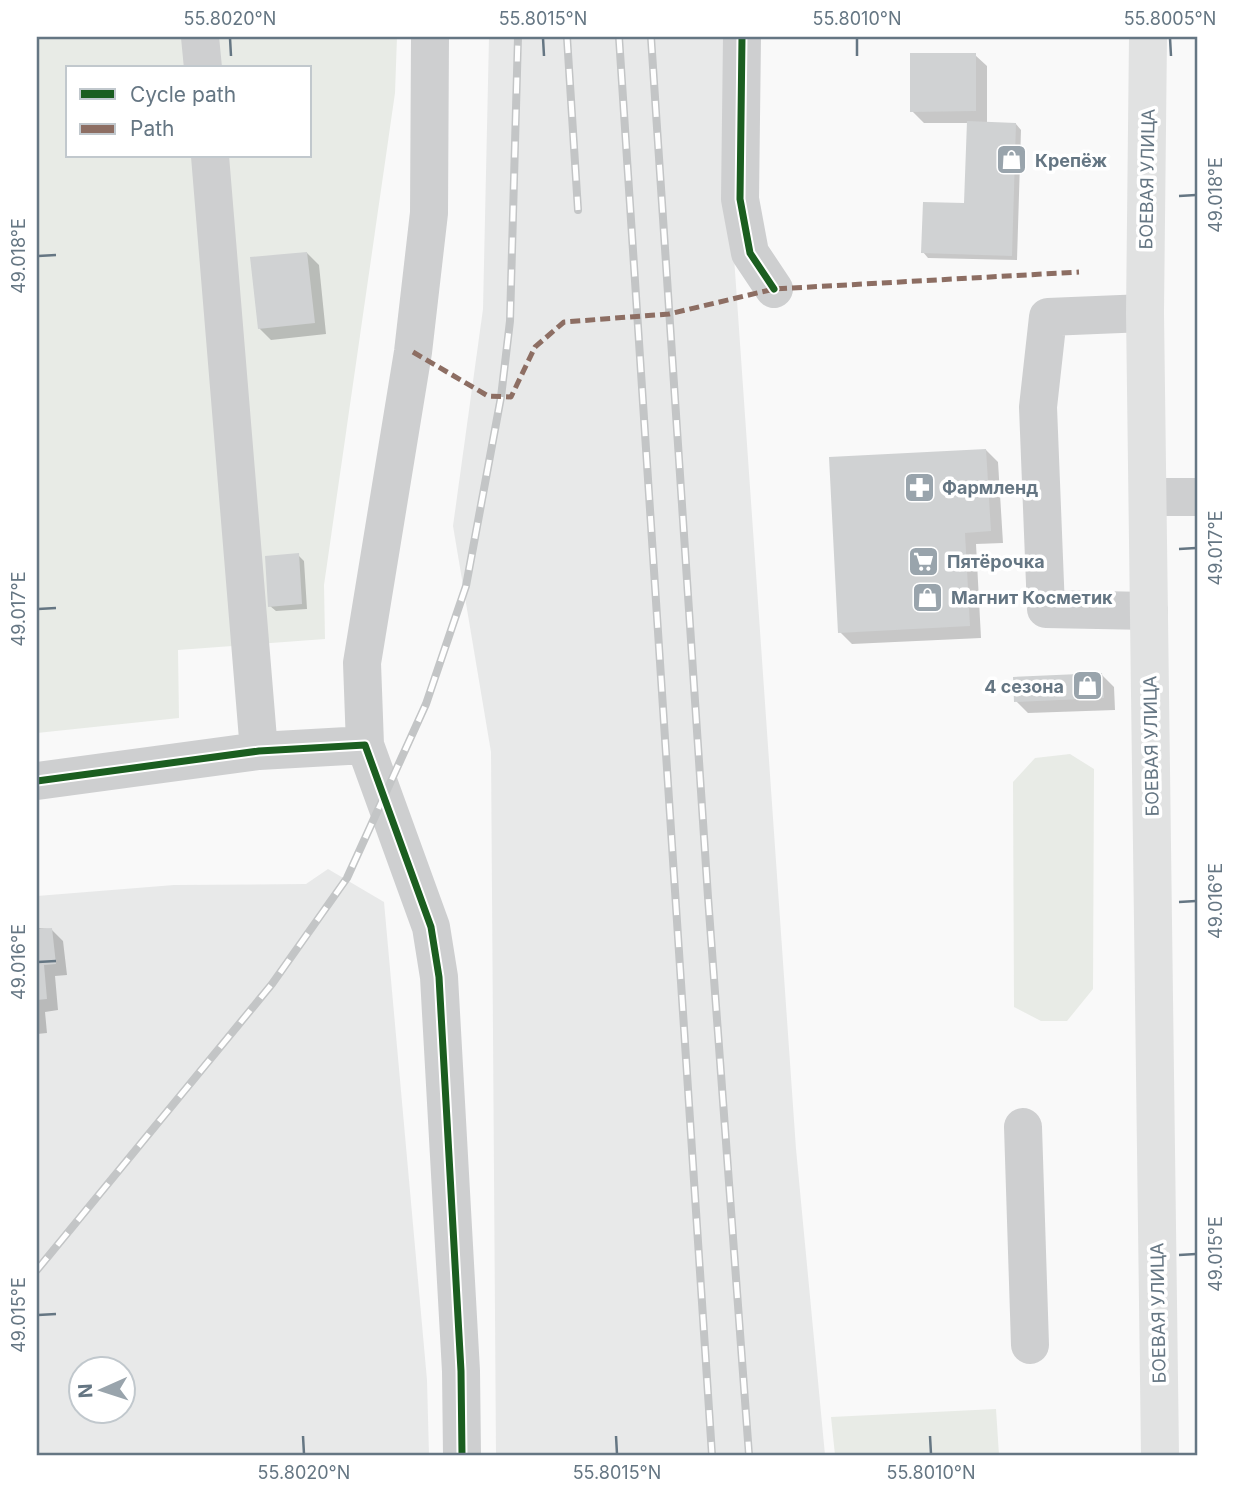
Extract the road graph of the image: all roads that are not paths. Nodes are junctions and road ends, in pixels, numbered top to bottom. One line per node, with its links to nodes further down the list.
1 (200, 37): 5 (street)
2 (430, 37): 12 (street)
3 (743, 37): 7 (street)
4 (1148, 37): 8 (main road, БОЕВАЯ УЛИЦА)
5 (203, 66)
6 (210, 158): 13 (street)
7 (774, 289)
8 (1145, 313): 9 (main road, БОЕВАЯ УЛИЦА); 11 (street)
9 (1149, 497): 10 (street); 11 (main road, БОЕВАЯ УЛИЦА)
10 (1198, 497)
11 (1149, 611): 18 (main road, БОЕВАЯ УЛИЦА)
12 (365, 745): 13 (street); 17 (street)
13 (259, 751): 14 (street)
14 (37, 781)
15 (1023, 1127): 16 (street)
16 (1030, 1345)
17 (462, 1455)
18 (1160, 1455)

